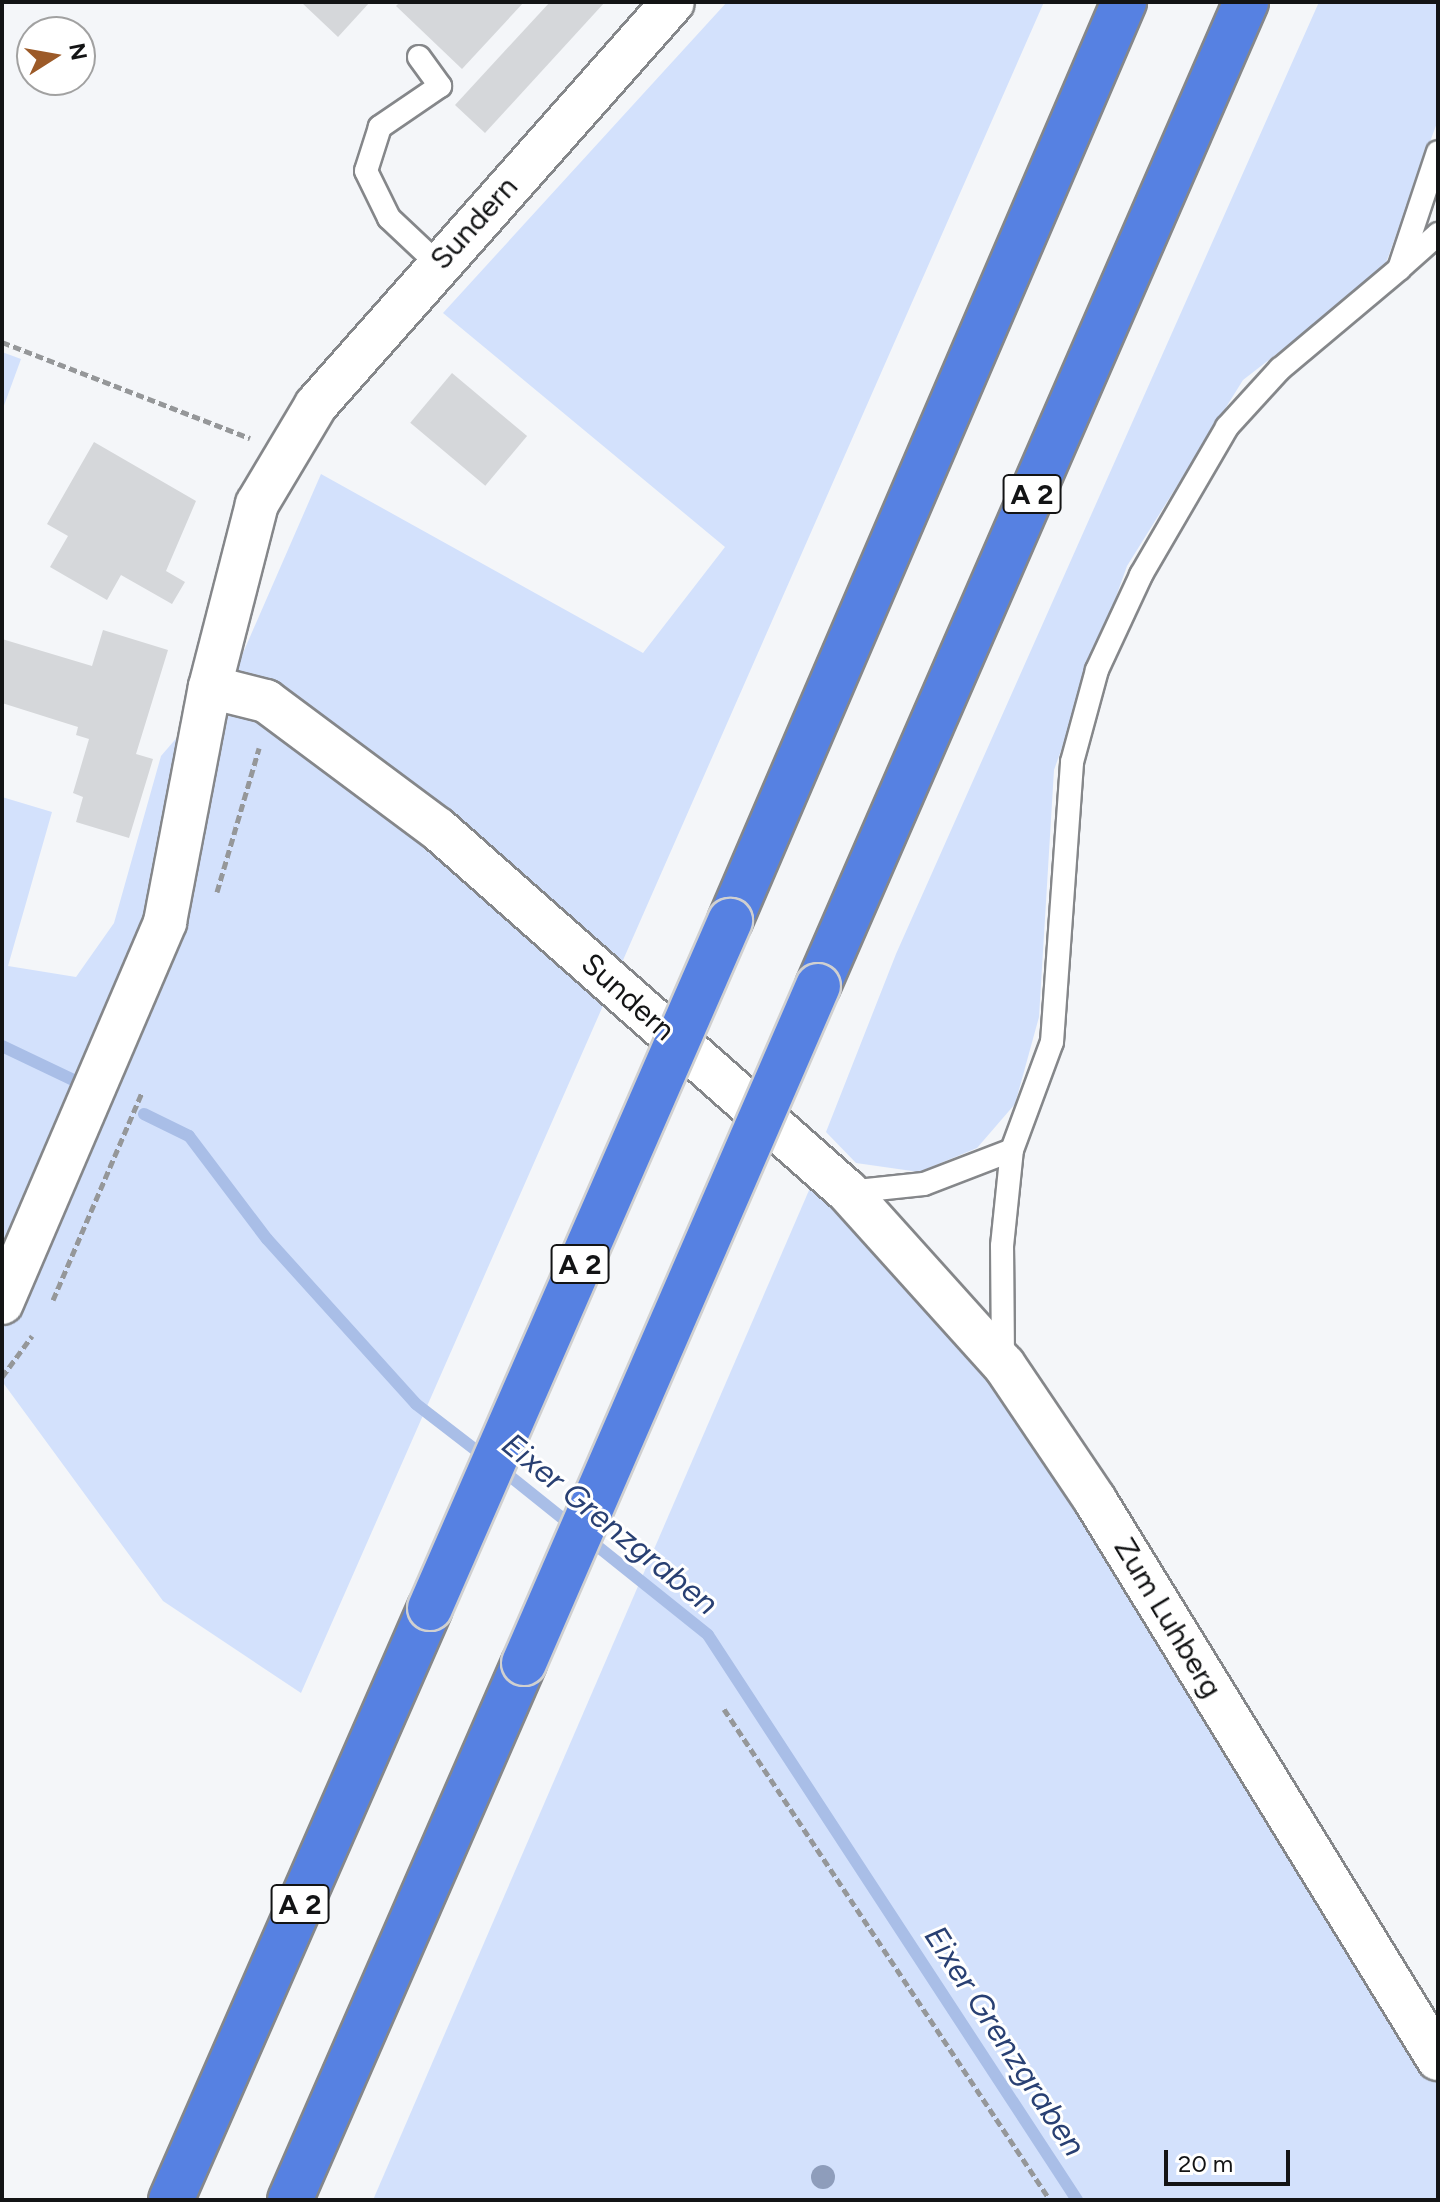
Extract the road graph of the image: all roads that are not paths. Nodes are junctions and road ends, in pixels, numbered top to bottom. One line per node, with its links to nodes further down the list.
1 (673, 2): 7 (street, Sundern)
2 (1124, 2): 15 (highway, A 2, bridge)
3 (1246, 2): 16 (highway, A 2, bridge)
4 (419, 57): 7 (lane)
5 (1438, 152): 8 (lane)
6 (1438, 234): 8 (lane)
7 (437, 263): 9 (street, Sundern)
8 (1399, 269): 10 (lane)
9 (210, 687): 11 (street, Sundern); 12 (street, Sundern)
10 (1012, 1150): 11 (lane); 13 (lane)
11 (848, 1192): 13 (street, Sundern)
12 (2, 1303)
13 (1004, 1365): 14 (street, Zum Luhberg)
14 (1438, 2059)
15 (171, 2200)
16 (290, 2200)

